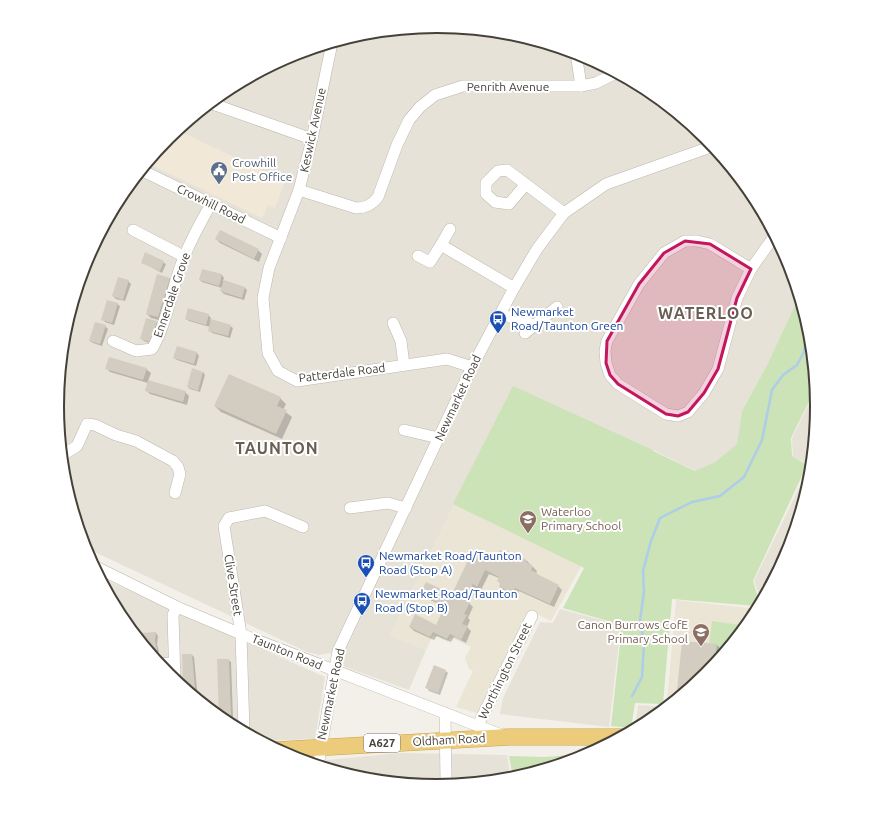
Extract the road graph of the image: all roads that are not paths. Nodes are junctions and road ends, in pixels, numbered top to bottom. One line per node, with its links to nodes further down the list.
1 (331, 49): 6 (street, Keswick Avenue)
2 (577, 60): 4 (street)
3 (610, 76): 4 (street, Penrith Avenue)
4 (581, 86): 10 (street, Penrith Avenue)
5 (216, 105): 6 (street)
6 (312, 139): 10 (street, Keswick Avenue)
7 (707, 148): 12 (street, Newmarket Road)
8 (146, 172): 11 (street, Crowhill Road)
9 (526, 184): 12 (street)
10 (299, 190): 15 (street, Keswick Avenue)
11 (211, 204): 15 (street, Crowhill Road); 19 (street, Ennerdale Grove)
12 (564, 213): 21 (street, Newmarket Road)
13 (450, 229): 17 (street)
14 (133, 230): 19 (street)
15 (281, 238): 28 (street, Patterdale Road)
16 (771, 240): 20 (street)
17 (441, 245): 18 (street); 21 (street)
18 (418, 256)
19 (185, 257): 27 (street, Ennerdale Grove)
20 (751, 269): 20 (street)
21 (514, 288): 23 (street, Newmarket Road)
22 (557, 307): 25 (street)
23 (500, 314): 25 (street); 29 (street, Newmarket Road)
24 (393, 324): 28 (street)
25 (534, 325): 26 (street)
26 (525, 333)
27 (113, 341)
28 (404, 365): 29 (street, Patterdale Road)
29 (472, 367): 31 (street, Newmarket Road)
30 (404, 430): 31 (street)
31 (439, 438): 35 (street, Newmarket Road)
32 (67, 452): 33 (street)
33 (174, 493)
34 (350, 508): 35 (street)
35 (406, 508): 43 (street, Newmarket Road)
36 (303, 527): 40 (street, Clive Street)
37 (101, 569): 38 (street, Taunton Road)
38 (176, 607): 40 (street, Taunton Road); 41 (street)
39 (532, 616): 46 (street, Worthington Street)
40 (241, 634): 43 (street, Taunton Road); 47 (street, Clive Street)
41 (174, 663): 42 (street); 44 (street)
42 (166, 664)
43 (335, 671): 45 (street, Taunton Road); 51 (street, Newmarket Road)
44 (175, 672)
45 (445, 713): 46 (street, Taunton Road); 50 (street)
46 (478, 725): 48 (street, Taunton Road)
47 (244, 726)
48 (509, 737): 49 (highway, Oldham Road / A627); 50 (highway, Oldham Road / A627)
49 (608, 738)
50 (444, 740): 51 (highway, Oldham Road / A627); 54 (street)
51 (320, 747): 52 (highway, Oldham Road / A627); 53 (street, Newmarket Road)
52 (288, 749)
53 (319, 760)
54 (446, 780)

